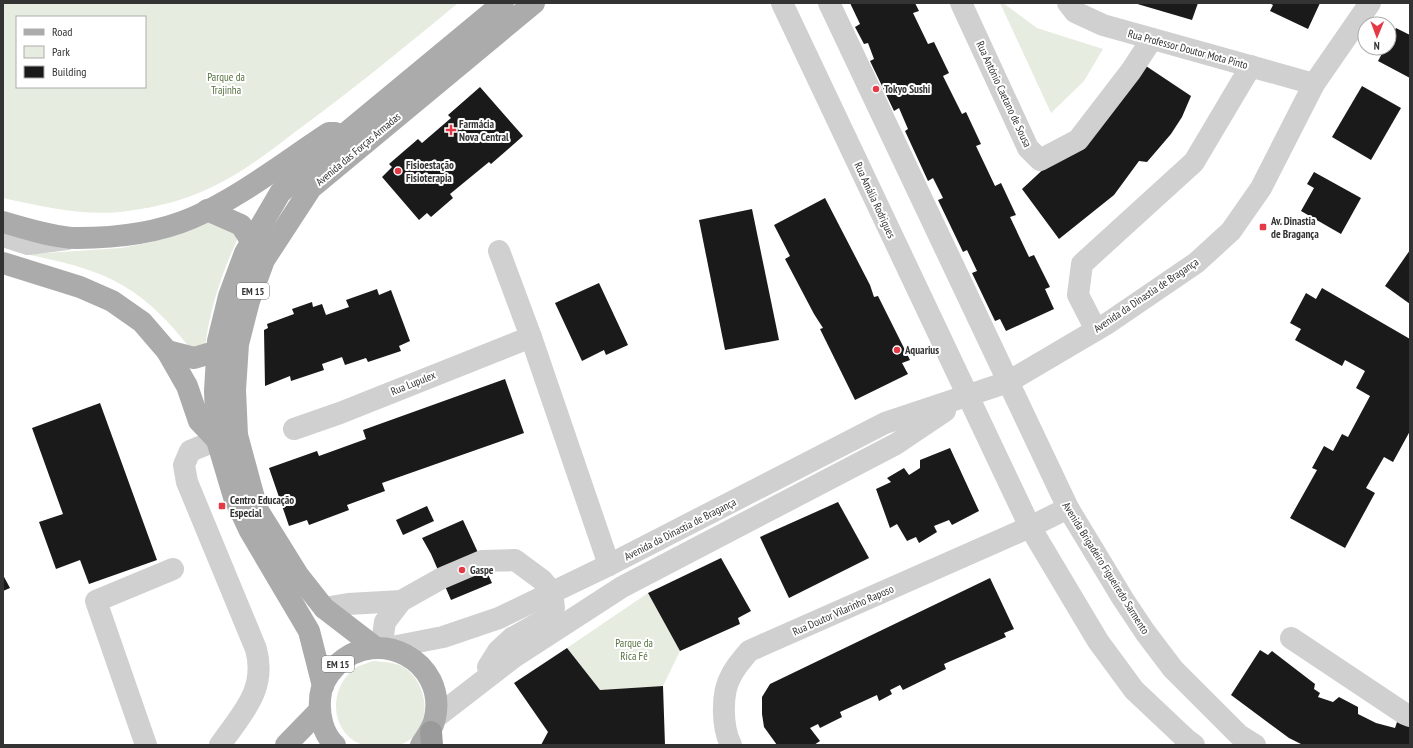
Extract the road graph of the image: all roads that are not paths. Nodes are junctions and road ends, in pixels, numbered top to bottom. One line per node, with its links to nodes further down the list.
1 (503, 3): 11 (main road, Avenida das Forças Armadas / EM 15)
2 (534, 3): 18 (main road, Avenida das Forças Armadas / EM 15)
3 (782, 3): 25 (street, Rua Amália Rodrigues)
4 (829, 3): 24 (street)
5 (961, 3): 8 (street, Rua António Caetano de Sousa)
6 (1068, 3): 8 (street, Rua Professor Doutor Mota Pinto)
7 (1370, 3): 10 (street, Avenida da Dinastia de Bragança)
8 (1152, 39): 9 (street, Rua Professor Doutor Mota Pinto)
9 (1251, 66): 10 (street, Rua Professor Doutor Mota Pinto); 20 (street)
10 (1314, 84): 20 (street, Avenida da Dinastia de Bragança)
11 (346, 133): 12 (main road); 16 (main road, Avenida das Forças Armadas / EM 15)
12 (200, 214): 15 (main road); 16 (main road)
13 (3, 222): 15 (main road)
14 (3, 236): 15 (street)
15 (76, 238)
16 (252, 242): 18 (main road); 22 (main road, Avenida das Forças Armadas / EM 15)
17 (499, 251): 21 (street)
18 (264, 260): 22 (main road, Avenida das Forças Armadas / EM 15)
19 (3, 263): 23 (main road)
20 (1096, 330): 24 (street, Avenida da Dinastia de Bragança)
21 (531, 337): 26 (street, Rua Lupulex); 30 (street)
22 (228, 347): 23 (main road); 27 (main road, Avenida das Forças Armadas / EM 15)
23 (166, 351): 27 (main road)
24 (1008, 382): 25 (street, Avenida da Dinastia de Bragança); 28 (street, Avenida Brigadeiro Figueiredo Sarmento)
25 (968, 396): 29 (street); 30 (street, Avenida da Dinastia de Bragança); 37 (street, Avenida da Dinastia de Bragança)
26 (294, 429)
27 (227, 437): 34 (main road, Avenida das Forças Armadas / EM 15); 38 (main road, Avenida das Forças Armadas / EM 15); 43 (street)
28 (1068, 508): 29 (street, Rua Doutor Vilarinho Raposo); 48 (street, Avenida Brigadeiro Figueiredo Sarmento)
29 (1030, 527): 46 (street, Rua Doutor Vilarinho Raposo); 47 (street)
30 (609, 565): 32 (street, Avenida da Dinastia de Bragança)
31 (173, 569): 42 (street)
32 (552, 592): 33 (street); 36 (street, Avenida da Dinastia de Bragança); 37 (street)
33 (401, 601): 34 (street); 36 (street)
34 (324, 608): 36 (main road, Avenida das Forças Armadas / EM 15)
35 (1290, 638): 40 (street)
36 (381, 648): 38 (main road, EM 15); 41 (main road, EM 15)
37 (481, 680): 41 (street, Avenida da Dinastia de Bragança)
38 (323, 686): 39 (main road, EM 15)
39 (320, 710): 44 (main road); 45 (main road, EM 15)
40 (1410, 716)
41 (430, 735)
42 (146, 745)
43 (220, 745)
44 (286, 745)
45 (335, 745)
46 (731, 745)
47 (1194, 745)
48 (1255, 745)

